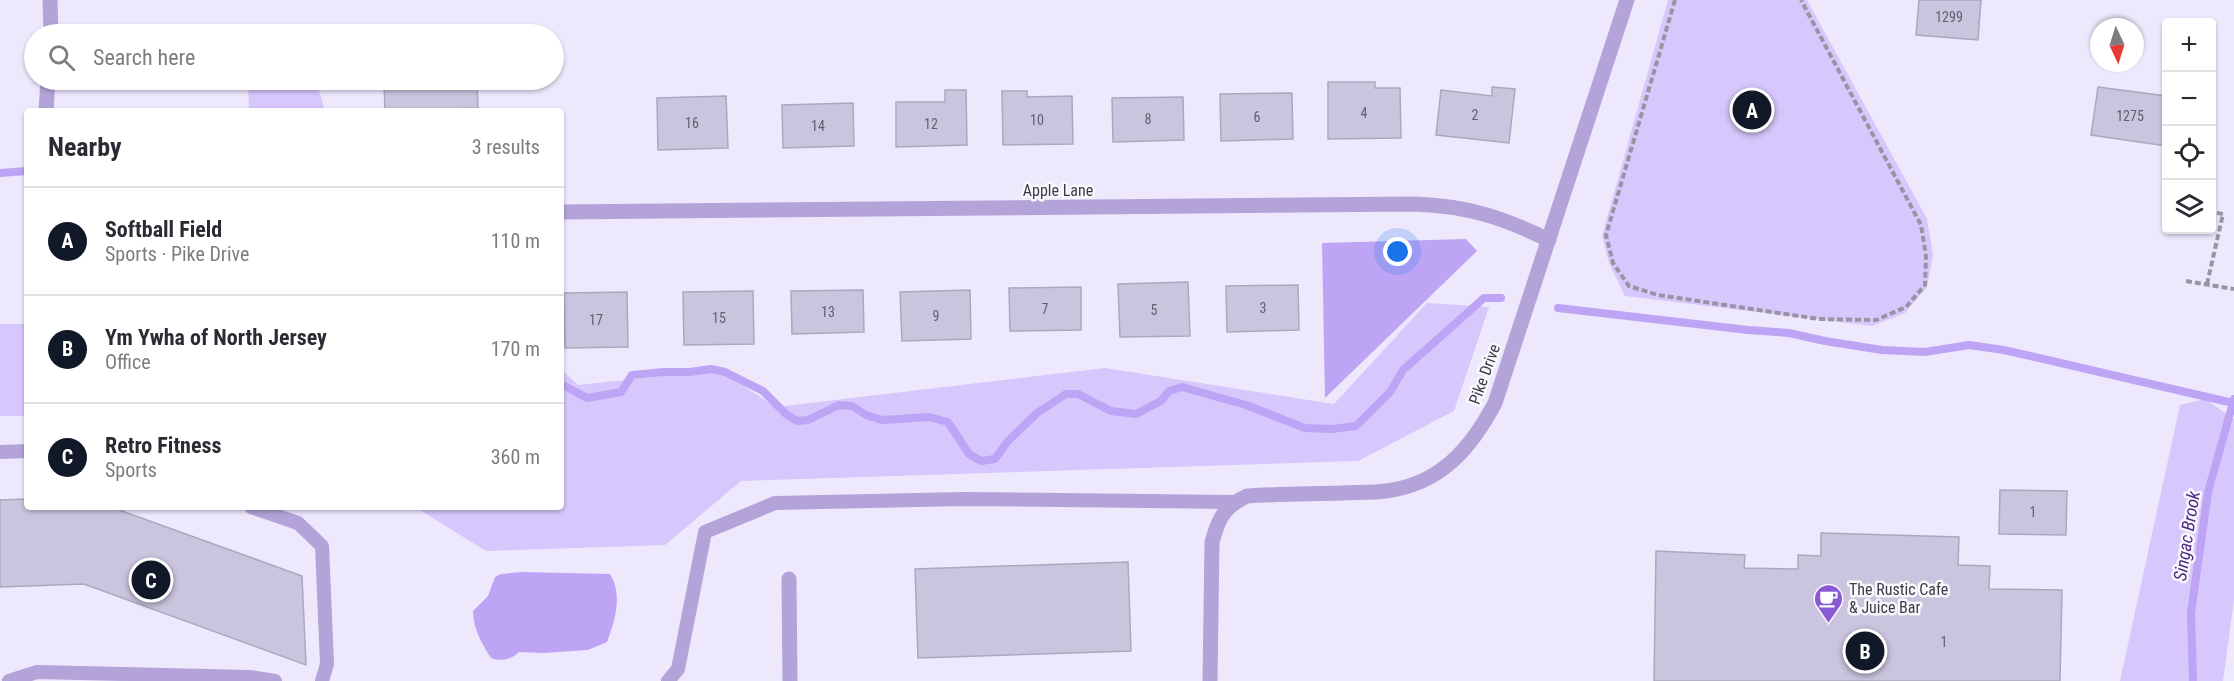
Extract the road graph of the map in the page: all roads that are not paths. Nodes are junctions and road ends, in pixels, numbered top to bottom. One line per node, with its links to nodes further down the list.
1 (50, 0): 3 (street)
2 (1627, 0): 7 (street, Pike Drive)
3 (51, 24)
4 (47, 90): 5 (street)
5 (46, 108)
6 (564, 212): 7 (street, Apple Lane)
7 (1549, 240): 10 (street, Pike Drive)
8 (24, 451): 9 (lane)
9 (0, 452)
10 (1234, 502): 13 (lane); 19 (street)
11 (260, 510): 16 (lane)
12 (789, 579): 18 (street)
13 (678, 675): 17 (lane)
14 (9, 681): 15 (lane)
15 (275, 681)
16 (322, 681)
17 (668, 681)
18 (790, 681)
19 (1210, 681)

